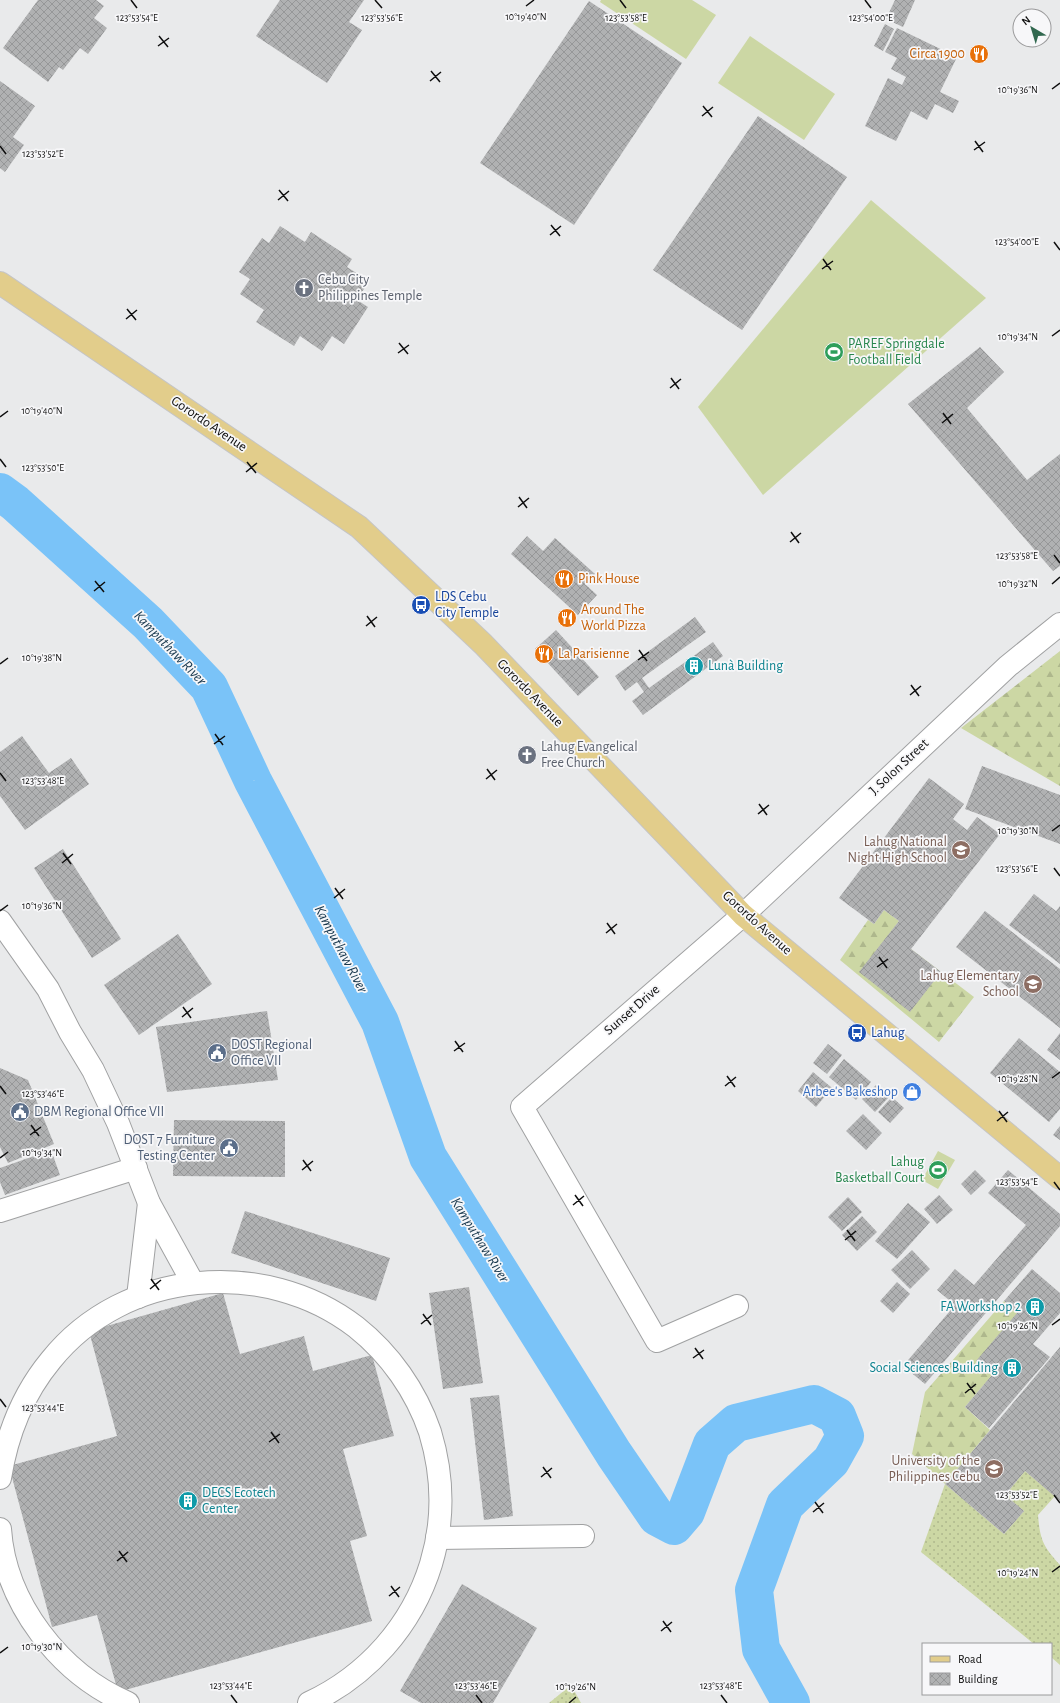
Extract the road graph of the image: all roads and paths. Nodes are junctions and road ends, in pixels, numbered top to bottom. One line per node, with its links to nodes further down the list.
1 (0, 283): 3 (main road, Gorordo Avenue)
2 (1060, 624): 3 (street, J. Solon Street)
3 (743, 914): 6 (main road, Gorordo Avenue); 11 (street, Sunset Drive)
4 (0, 921): 5 (street)
5 (136, 1168): 7 (street); 8 (street)
6 (1060, 1178)
7 (149, 1203): 9 (street); 10 (street)
8 (0, 1211)
9 (193, 1283): 10 (street); 15 (street)
10 (138, 1297): 12 (street)
11 (737, 1306)
12 (0, 1478)
13 (0, 1529): 16 (street)
14 (583, 1536): 15 (street)
15 (437, 1538): 17 (street)
16 (128, 1703)
17 (309, 1703)

